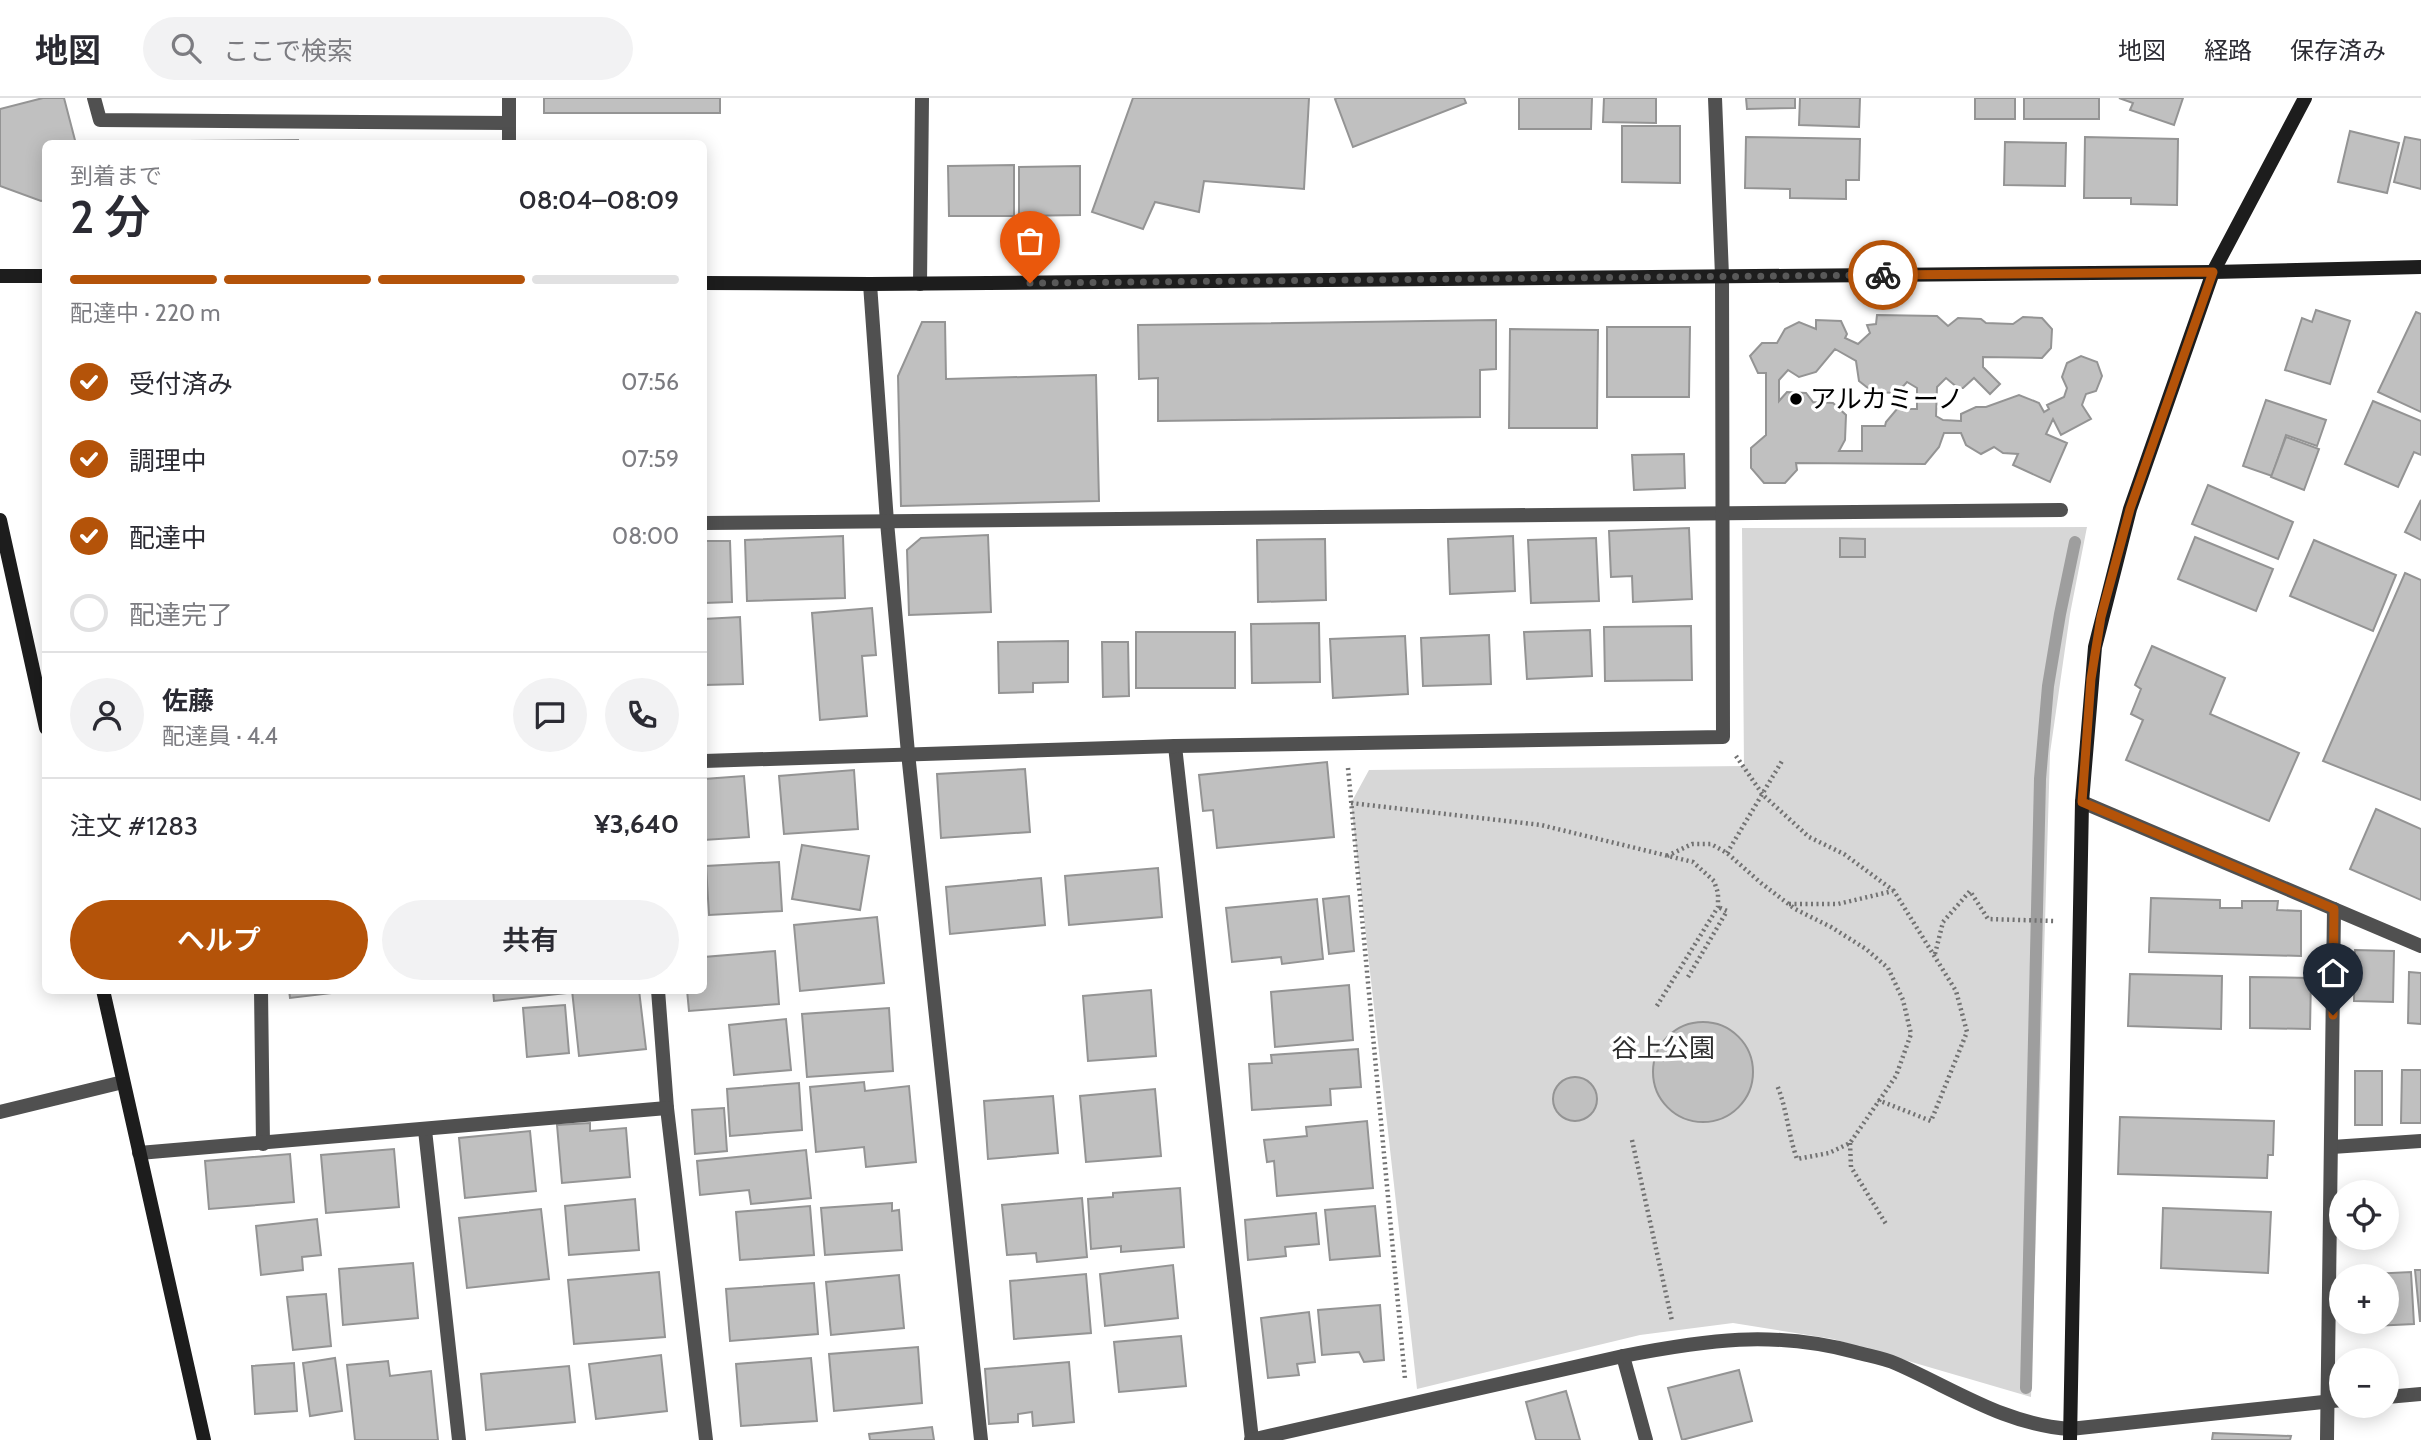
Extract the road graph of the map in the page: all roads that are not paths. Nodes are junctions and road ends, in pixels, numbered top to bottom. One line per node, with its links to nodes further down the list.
1 (94, 98): 6 (street)
2 (509, 98): 6 (street)
3 (922, 98): 14 (street)
4 (1715, 98): 12 (street)
5 (2305, 98): 9 (street)
6 (509, 123): 7 (street)
7 (509, 140)
8 (2421, 267): 9 (street)
9 (2213, 272): 12 (street); 25 (street)
10 (0, 276): 11 (street)
11 (42, 276)
12 (1722, 276): 14 (street); 17 (street)
13 (707, 283): 15 (street)
14 (920, 284): 15 (street)
15 (870, 285): 19 (street)
16 (2061, 510): 17 (street)
17 (1723, 512): 19 (street); 22 (street)
18 (0, 520): 21 (street)
19 (887, 522): 20 (street); 23 (street)
20 (707, 523)
21 (42, 710)
22 (1175, 746): 23 (street); 50 (street)
23 (908, 753): 24 (street); 49 (street)
24 (707, 761)
25 (2082, 802): 26 (street); 45 (street)
26 (2334, 909): 27 (street); 37 (street)
27 (2421, 946)
28 (104, 994): 31 (street)
29 (261, 994): 36 (street)
30 (658, 994): 32 (street)
31 (123, 1082): 33 (street); 38 (street)
32 (667, 1108): 34 (street); 48 (street)
33 (0, 1112)
34 (425, 1130): 36 (street); 47 (street)
35 (2421, 1141): 37 (street)
36 (263, 1144): 38 (street)
37 (2332, 1147): 39 (street)
38 (139, 1153): 46 (street)
39 (2334, 1348)
40 (1623, 1356): 45 (street); 50 (street); 51 (street)
41 (2421, 1394): 42 (street)
42 (2399, 1396)
43 (2329, 1402): 45 (street)
44 (2332, 1418): 52 (street)
45 (2070, 1434)
46 (204, 1440)
47 (459, 1440)
48 (706, 1440)
49 (981, 1440)
50 (1251, 1440)
51 (1646, 1440)
52 (2327, 1440)

